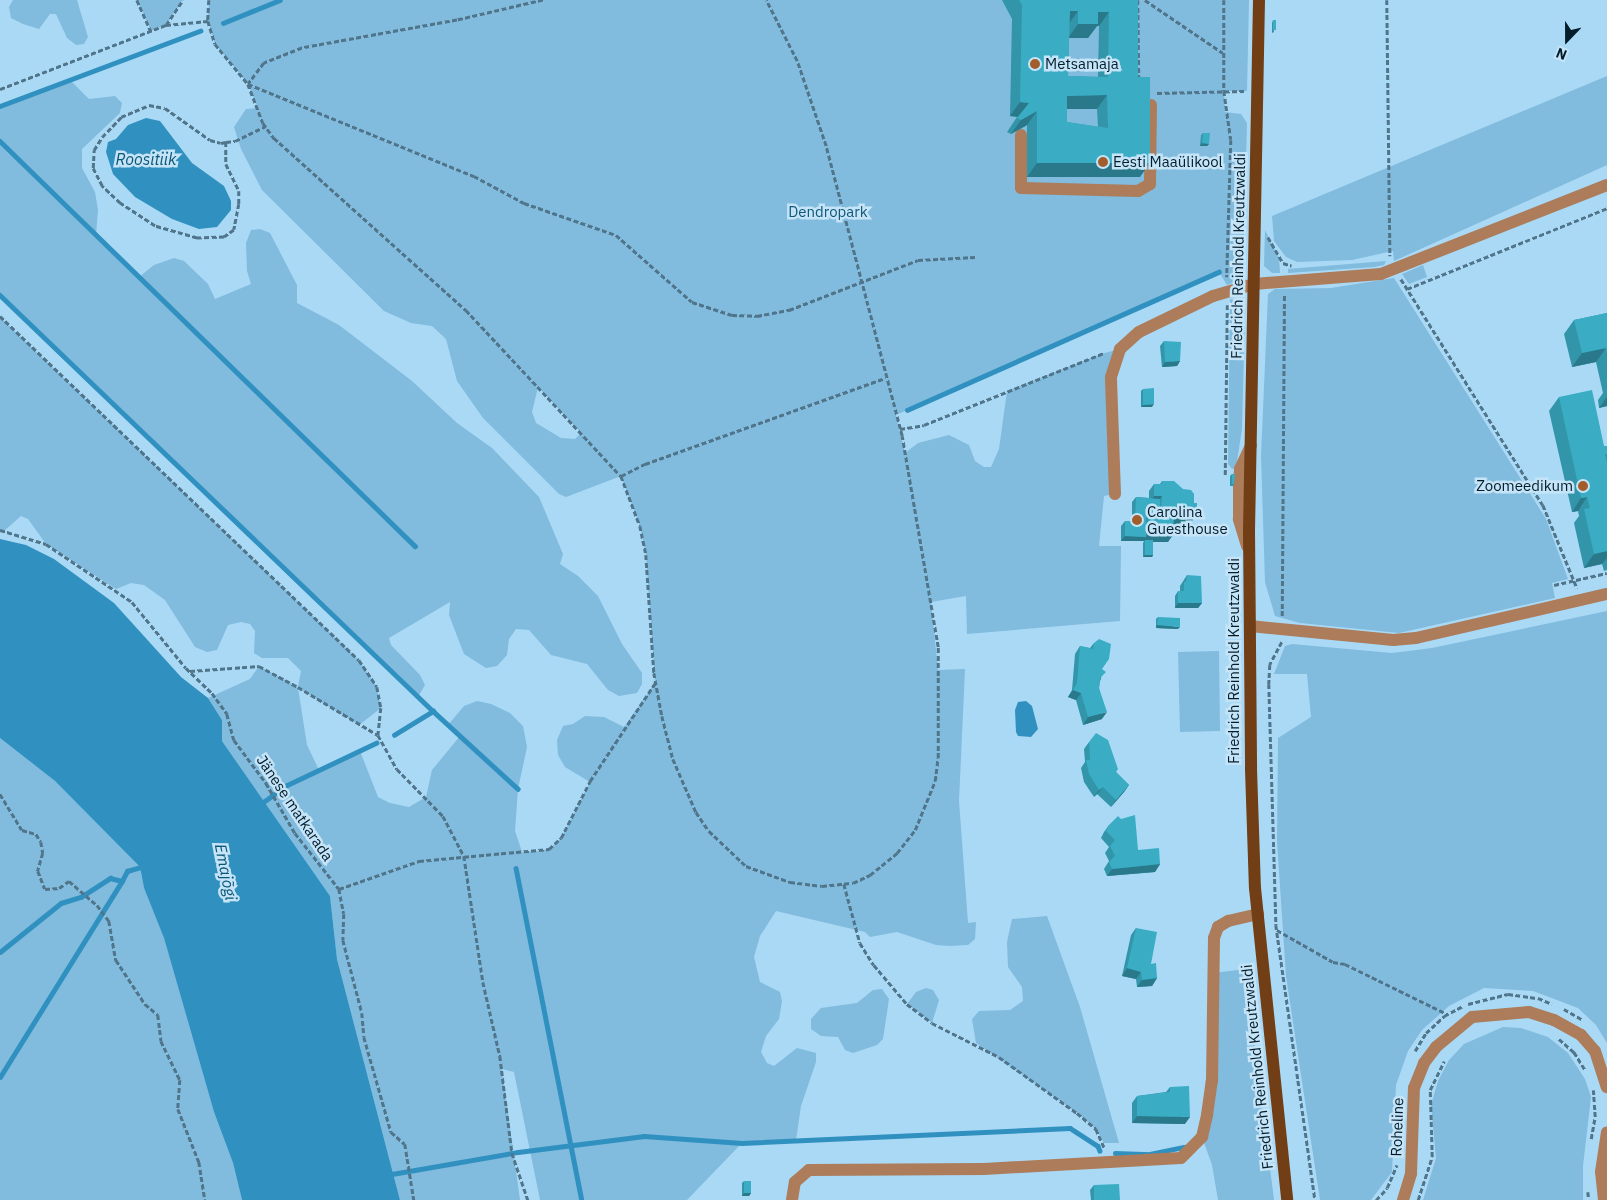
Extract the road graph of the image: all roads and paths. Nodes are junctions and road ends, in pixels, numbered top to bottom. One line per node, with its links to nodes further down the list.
1 (137, 0): 13 (path)
2 (183, 0): 12 (path)
3 (209, 0): 11 (path)
4 (543, 0): 15 (path)
5 (766, 0): 31 (path)
6 (1138, 0): 16 (path)
7 (1145, 0): 14 (path)
8 (1224, 0): 14 (path)
9 (1259, 0): 32 (main road, Friedrich Reinhold Kreutzwaldi)
10 (1388, 0): 27 (path)
11 (208, 22): 12 (path); 15 (path)
12 (166, 25): 13 (path)
13 (151, 30): 17 (path)
14 (1223, 53): 34 (path)
15 (248, 84): 19 (path); 31 (path)
16 (1139, 88)
17 (0, 89)
18 (1151, 105): 20 (street)
19 (266, 126): 21 (path); 39 (path)
20 (1021, 135)
21 (226, 142): 21 (path)
22 (1607, 185): 27 (street)
23 (1607, 208): 33 (path)
24 (974, 257): 31 (path)
25 (1384, 259): 27 (path)
26 (1283, 263): 30 (path)
27 (1393, 263): 30 (street); 33 (path)
28 (1290, 266): 29 (path)
29 (1298, 266)
30 (1284, 280): 32 (street); 49 (path)
31 (859, 282): 37 (path)
32 (1254, 284): 34 (street); 48 (main road, Friedrich Reinhold Kreutzwaldi)
33 (1407, 289): 44 (path)
34 (1227, 292): 36 (street); 40 (path)
35 (0, 316): 52 (path)
36 (1120, 350): 38 (path); 41 (street)
37 (885, 378): 38 (path); 39 (path)
38 (900, 429): 55 (path)
39 (621, 476): 51 (path)
40 (1225, 478)
41 (1114, 494)
42 (0, 530): 50 (path, Jänese matkarada)
43 (1607, 573): 44 (path)
44 (1575, 580): 45 (path); 47 (path)
45 (1554, 585)
46 (1607, 594): 47 (street)
47 (1581, 600): 49 (street)
48 (1250, 626): 49 (street); 57 (main road, Friedrich Reinhold Kreutzwaldi)
49 (1282, 627): 58 (path)
50 (190, 671): 52 (path); 56 (path, Jänese matkarada)
51 (655, 683): 54 (path); 55 (path)
52 (378, 735): 54 (path)
53 (0, 794): 76 (path)
54 (464, 856): 56 (path); 78 (path)
55 (844, 884): 72 (path)
56 (339, 889): 77 (path, Jänese matkarada)
57 (1258, 914): 72 (street); 74 (main road, Friedrich Reinhold Kreutzwaldi)
58 (1277, 930): 61 (path); 82 (path)
59 (1554, 1005): 61 (path)
60 (1562, 1008): 62 (path)
61 (1447, 1014): 64 (path)
62 (1584, 1021)
63 (1556, 1036): 66 (path)
64 (1413, 1054)
65 (1446, 1057): 84 (path)
66 (1588, 1076)
67 (1592, 1084): 70 (path)
68 (1607, 1087): 75 (street, Roheline)
69 (1607, 1132): 86 (street)
70 (1591, 1142)
71 (1399, 1158): 83 (path)
72 (1107, 1163): 79 (street)
73 (1588, 1184): 85 (path)
74 (1285, 1186): 80 (main road, Friedrich Reinhold Kreutzwaldi); 81 (street)
75 (1401, 1198)
76 (206, 1200)
77 (414, 1200)
78 (528, 1200)
79 (792, 1200)
80 (1287, 1200)
81 (1292, 1200)
82 (1315, 1200)
83 (1376, 1200)
84 (1418, 1200)
85 (1589, 1200)
86 (1604, 1200)

